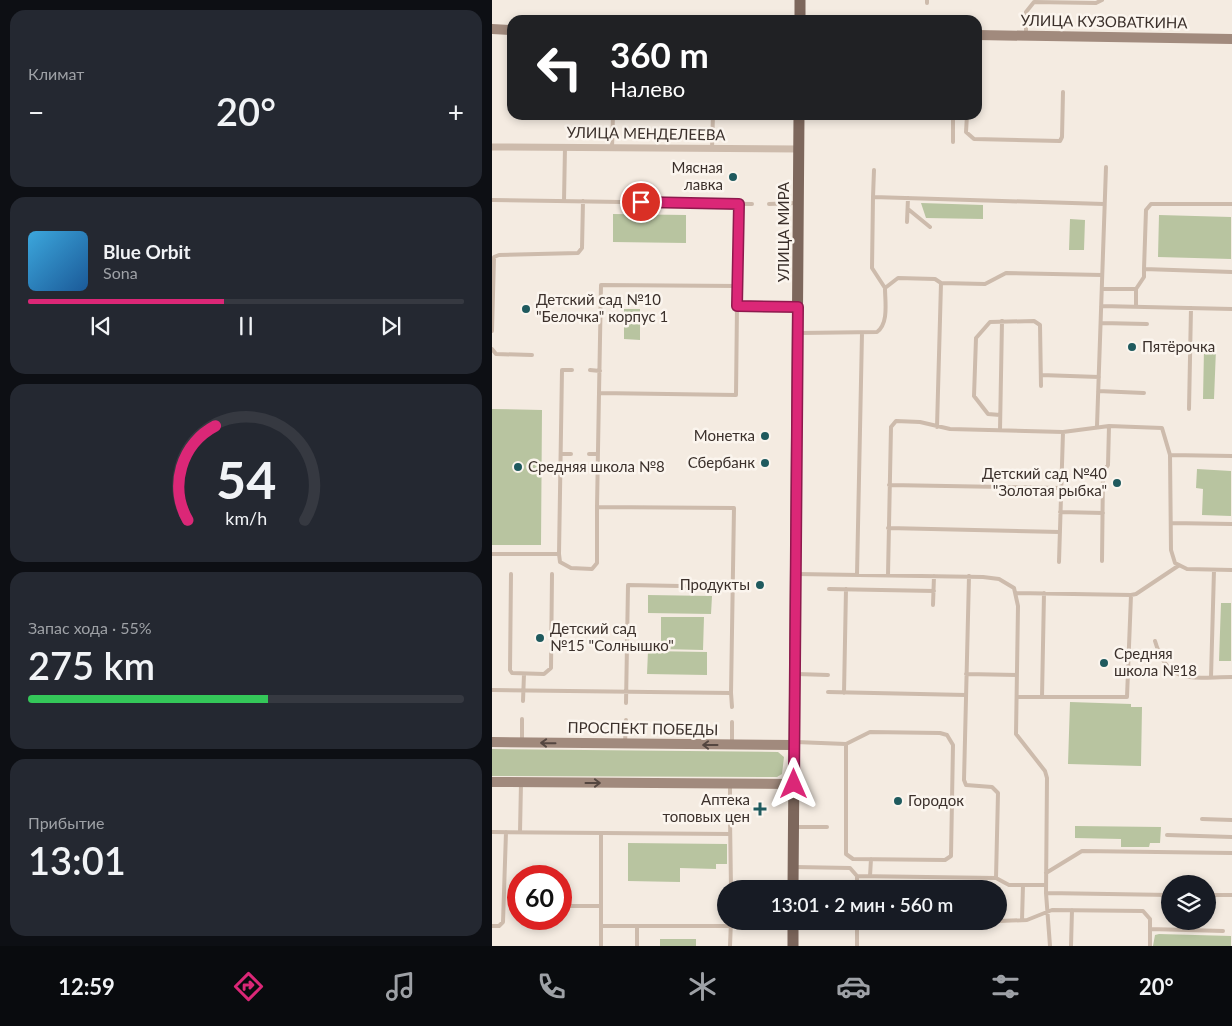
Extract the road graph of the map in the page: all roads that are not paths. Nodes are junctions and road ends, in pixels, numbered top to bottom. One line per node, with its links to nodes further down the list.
1 (800, 0): 5 (main road)
2 (1102, 0): 4 (lane)
3 (1034, 1): 4 (lane); 9 (lane)
4 (1068, 1)
5 (800, 15)
6 (492, 30): 7 (main road)
7 (507, 30)
8 (982, 35): 9 (main road, УЛИЦА КУЗОВАТКИНА)
9 (1026, 36): 10 (main road, УЛИЦА КУЗОВАТКИНА)
10 (1232, 39)
11 (1063, 92): 16 (lane)
12 (613, 120): 20 (lane)
13 (713, 120): 21 (lane)
14 (799, 120): 22 (main road, УЛИЦА МИРА)
15 (953, 120): 17 (lane)
16 (967, 120)
17 (953, 142)
18 (492, 147): 19 (street, УЛИЦА МЕНДЕЛЕЕВА)
19 (565, 147): 20 (street, УЛИЦА МЕНДЕЛЕЕВА); 28 (lane)
20 (612, 148): 21 (street, УЛИЦА МЕНДЕЛЕЕВА)
21 (712, 149): 22 (street, УЛИЦА МЕНДЕЛЕЕВА)
22 (799, 149): 30 (main road, УЛИЦА МИРА)
23 (1106, 167): 34 (lane)
24 (874, 170): 25 (lane)
25 (873, 197): 26 (lane); 44 (lane)
26 (908, 198): 34 (lane); 36 (lane)
27 (492, 200): 28 (lane)
28 (564, 201): 29 (lane)
29 (583, 202): 31 (lane); 56 (lane)
30 (799, 203): 33 (lane); 50 (main road, УЛИЦА МИРА)
31 (739, 204): 32 (lane); 43 (lane)
32 (752, 204)
33 (769, 204)
34 (1104, 204): 41 (lane)
35 (1232, 204): 39 (lane)
36 (908, 210): 37 (lane); 38 (lane)
37 (907, 222)
38 (930, 227)
39 (1144, 269): 40 (lane); 46 (lane)
40 (1232, 272)
41 (1102, 275): 42 (lane); 45 (lane)
42 (941, 283): 44 (lane); 74 (lane)
43 (738, 286): 47 (lane); 63 (lane)
44 (885, 288): 58 (lane)
45 (1102, 289): 46 (lane); 48 (lane)
46 (1136, 290): 49 (lane)
47 (737, 306): 50 (lane); 68 (lane)
48 (1101, 306): 49 (lane); 54 (lane)
49 (1136, 306): 51 (lane)
50 (798, 307): 57 (main road, УЛИЦА МИРА)
51 (1191, 308): 52 (lane); 70 (lane)
52 (1232, 309)
53 (1002, 321): 64 (lane); 71 (lane); 71 (lane)
54 (1101, 323): 55 (lane); 65 (lane)
55 (1148, 324)
56 (492, 331)
57 (798, 333): 58 (lane); 101 (main road, УЛИЦА МИРА)
58 (862, 333): 102 (lane)
59 (492, 349): 60 (lane)
60 (532, 355)
61 (572, 370): 77 (lane)
62 (590, 370): 63 (lane)
63 (600, 370): 68 (lane)
64 (1041, 375): 65 (lane); 66 (lane)
65 (1099, 377): 67 (lane)
66 (1041, 386)
67 (1098, 392): 69 (lane); 72 (lane)
68 (600, 393): 80 (lane)
69 (1144, 393)
70 (1189, 409)
71 (1000, 415): 75 (lane)
72 (1097, 426): 73 (lane); 76 (lane)
73 (1109, 426): 81 (lane); 87 (lane)
74 (938, 427): 75 (lane); 83 (lane)
75 (1000, 430): 76 (lane)
76 (1063, 432): 84 (lane)
77 (561, 454): 78 (lane); 93 (lane)
78 (571, 454)
79 (588, 454): 80 (lane)
80 (598, 454): 85 (lane)
81 (1170, 455): 82 (lane); 88 (lane)
82 (1232, 456)
83 (889, 485): 84 (lane); 90 (lane)
84 (1061, 488): 86 (lane)
85 (598, 507): 93 (lane); 106 (lane)
86 (1060, 512): 87 (lane); 91 (lane)
87 (1103, 512): 94 (lane)
88 (1171, 523): 89 (lane); 96 (lane)
89 (1232, 524)
90 (888, 528): 91 (lane); 103 (lane)
91 (1060, 532): 95 (lane)
92 (492, 554): 93 (lane)
93 (559, 554)
94 (1102, 561)
95 (1059, 562)
96 (1178, 566): 97 (lane); 112 (lane)
97 (1214, 570): 98 (lane); 120 (lane)
98 (1232, 570)
99 (511, 574): 115 (lane)
100 (552, 574): 115 (lane)
101 (796, 574): 102 (lane); 116 (main road, УЛИЦА МИРА)
102 (857, 575): 103 (lane)
103 (888, 575): 104 (lane)
104 (934, 576): 105 (lane); 109 (lane)
105 (969, 576): 110 (lane); 117 (lane)
106 (732, 587): 124 (lane); 127 (lane)
107 (828, 589): 108 (lane)
108 (846, 589): 109 (lane); 126 (lane)
109 (934, 591): 113 (lane)
110 (1016, 592): 111 (lane); 119 (lane)
111 (1044, 593): 112 (lane); 130 (lane)
112 (1131, 595): 130 (lane)
113 (933, 604)
114 (1155, 641): 120 (lane)
115 (524, 674): 123 (lane)
116 (795, 674): 118 (lane); 140 (main road, УЛИЦА МИРА)
117 (966, 674): 119 (lane); 128 (lane)
118 (828, 675)
119 (1017, 675): 129 (lane)
120 (1211, 677): 121 (lane)
121 (1232, 677)
122 (492, 690): 123 (lane)
123 (523, 690): 124 (lane); 131 (lane)
124 (626, 692): 127 (lane); 132 (lane)
125 (828, 692): 126 (lane)
126 (844, 693): 128 (lane)
127 (731, 694): 133 (lane)
128 (966, 695): 166 (lane)
129 (1017, 697): 130 (lane); 163 (lane)
130 (1042, 697)
131 (523, 701)
132 (626, 703)
133 (732, 707)
134 (522, 719): 138 (lane)
135 (626, 720): 139 (lane)
136 (732, 722): 142 (lane)
137 (492, 742): 138 (main road, ПРОСПЕКТ ПОБЕДЫ)
138 (522, 742): 139 (main road, ПРОСПЕКТ ПОБЕДЫ, one-way to 138)
139 (626, 744): 142 (main road, ПРОСПЕКТ ПОБЕДЫ, one-way to 139)
140 (794, 744): 141 (lane); 142 (main road, ПРОСПЕКТ ПОБЕДЫ); 146 (main road, УЛИЦА МИРА)
141 (846, 744): 161 (lane); 161 (lane)
142 (732, 745)
143 (492, 782): 144 (main road)
144 (521, 782): 145 (main road, one-way to 145); 155 (lane)
145 (730, 784): 146 (main road); 147 (lane)
146 (794, 784): 151 (main road, УЛИЦА МИРА)
147 (730, 805)
148 (730, 818): 157 (lane)
149 (1202, 820): 150 (lane)
150 (1232, 820)
151 (794, 827): 152 (lane); 162 (main road, УЛИЦА МИРА)
152 (827, 827)
153 (492, 832): 154 (lane)
154 (506, 832): 155 (lane); 183 (lane)
155 (520, 832): 156 (lane)
156 (601, 833): 157 (lane); 177 (lane)
157 (730, 834): 167 (lane)
158 (1167, 835): 159 (lane)
159 (1232, 837)
160 (1232, 853): 163 (lane)
161 (870, 859): 165 (lane)
162 (793, 866): 164 (lane); 168 (main road, УЛИЦА МИРА)
163 (1046, 874): 171 (lane)
164 (858, 876): 165 (lane); 169 (lane)
165 (870, 876): 166 (lane)
166 (996, 878): 170 (lane)
167 (731, 880)
168 (793, 880)
169 (858, 880)
170 (1023, 885): 171 (lane); 180 (lane)
171 (1046, 885): 172 (lane)
172 (1046, 893): 173 (lane); 179 (lane)
173 (1161, 894)
174 (1216, 895): 175 (lane)
175 (1232, 895)
176 (572, 906): 177 (lane)
177 (601, 906): 184 (lane)
178 (1072, 910): 179 (lane); 186 (lane); 197 (lane)
179 (1047, 911): 180 (lane); 196 (lane)
180 (1022, 920): 181 (lane)
181 (1007, 921)
182 (717, 924): 185 (lane)
183 (492, 926)
184 (601, 926): 185 (lane); 191 (lane)
185 (637, 926): 192 (lane)
186 (1150, 929): 190 (lane); 198 (lane)
187 (731, 930): 193 (lane)
188 (793, 930): 194 (main road)
189 (857, 930): 195 (lane)
190 (1223, 931)
191 (601, 946)
192 (637, 946)
193 (730, 946)
194 (793, 946)
195 (857, 946)
196 (1050, 946)
197 (1071, 946)
198 (1150, 946)

